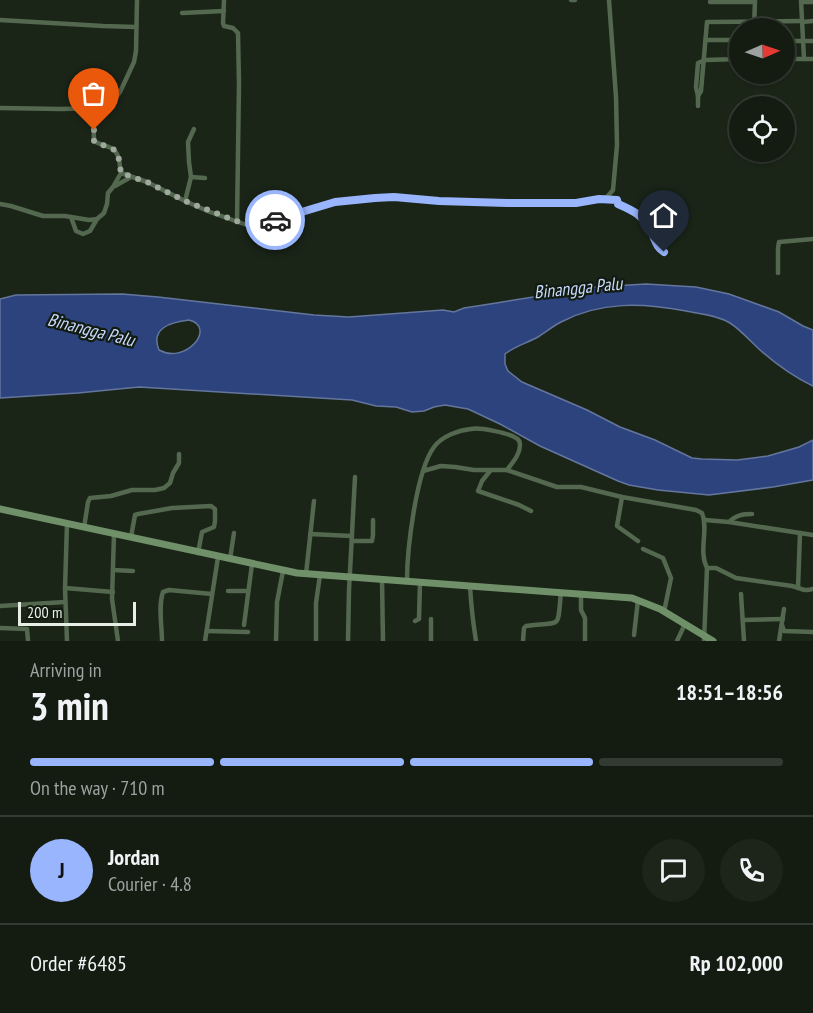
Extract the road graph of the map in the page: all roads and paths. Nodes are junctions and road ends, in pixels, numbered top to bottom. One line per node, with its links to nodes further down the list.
1 (136, 0): 16 (street)
2 (224, 0): 8 (street)
3 (609, 0): 36 (street)
4 (755, 1): 6 (street); 10 (street)
5 (802, 1): 7 (street); 13 (street)
6 (710, 2)
7 (813, 2)
8 (224, 12): 9 (street); 41 (street)
9 (183, 13)
10 (754, 18)
11 (0, 20): 16 (street)
12 (795, 21): 13 (street)
13 (802, 21): 14 (street); 20 (street)
14 (813, 21)
15 (729, 22): 17 (street)
16 (136, 27): 29 (street)
17 (706, 40): 18 (street); 26 (street)
18 (729, 40)
19 (795, 41): 20 (street)
20 (803, 41): 21 (street); 24 (street)
21 (813, 41)
22 (729, 59): 26 (street)
23 (795, 59): 24 (street)
24 (804, 59): 25 (street)
25 (813, 59)
26 (705, 60): 27 (street)
27 (698, 106)
28 (0, 108): 29 (street)
29 (93, 108): 31 (street)
30 (194, 129): 33 (street)
31 (121, 173): 32 (street); 35 (street)
32 (131, 177): 35 (street); 37 (street)
33 (191, 177): 34 (street); 37 (street)
34 (205, 178)
35 (113, 187): 40 (street)
36 (599, 199): 41 (street); 43 (street)
37 (185, 201): 41 (street)
38 (0, 204): 39 (street)
39 (71, 217): 40 (street); 40 (street)
40 (97, 219)
41 (237, 222)
42 (813, 239): 44 (street)
43 (664, 252)
44 (778, 273)
45 (179, 454): 59 (street)
46 (507, 470): 47 (street); 48 (street); 50 (street)
47 (423, 471): 48 (street); 81 (street)
48 (490, 471): 53 (street)
49 (355, 477): 66 (street)
50 (622, 497): 55 (street); 67 (street)
51 (314, 501): 63 (street)
52 (0, 509): 58 (main road)
53 (531, 511)
54 (752, 513): 57 (street)
55 (705, 519): 57 (street); 73 (street)
56 (373, 520): 66 (street)
57 (729, 522): 61 (street)
58 (67, 524): 59 (main road); 84 (street)
59 (84, 528): 62 (main road)
60 (234, 533): 71 (street)
61 (800, 533): 64 (street); 85 (street)
62 (114, 534): 65 (main road); 74 (street)
63 (310, 534): 66 (street); 77 (street)
64 (813, 535)
65 (131, 538): 69 (main road); 69 (street)
66 (352, 539): 79 (street)
67 (638, 542)
68 (643, 549): 98 (street)
69 (198, 553): 70 (main road)
70 (218, 557): 71 (main road); 91 (street)
71 (230, 559): 72 (main road)
72 (252, 564): 76 (main road); 88 (street)
73 (706, 568): 85 (street); 110 (street)
74 (113, 570): 75 (street); 89 (street)
75 (133, 571)
76 (283, 571): 77 (main road); 116 (street)
77 (306, 574): 78 (main road)
78 (320, 574): 79 (main road); 117 (street)
79 (350, 576): 80 (main road); 118 (street)
80 (382, 579): 81 (main road); 119 (street)
81 (407, 581): 82 (main road)
82 (420, 582): 83 (main road); 101 (street)
83 (470, 586): 90 (main road); 121 (street)
84 (65, 588): 89 (street); 95 (street)
85 (798, 588): 86 (street)
86 (813, 590)
87 (228, 591): 88 (street)
88 (248, 591): 104 (street)
89 (113, 592): 113 (street)
90 (561, 592): 92 (main road); 122 (street)
91 (212, 594): 106 (street); 114 (street)
92 (581, 594): 94 (main road); 123 (street)
93 (741, 594): 100 (street)
94 (638, 600): 98 (main road); 109 (street)
95 (65, 602): 96 (street); 112 (street)
96 (0, 606)
97 (784, 609): 102 (street)
98 (664, 612): 103 (main road)
99 (431, 619): 120 (street)
100 (742, 620): 102 (street); 126 (street)
101 (415, 621)
102 (782, 622): 108 (street); 127 (street)
103 (685, 624): 110 (main road); 124 (street)
104 (244, 625)
105 (0, 628): 111 (street)
106 (207, 631): 107 (street); 115 (street)
107 (248, 632)
108 (813, 632)
109 (634, 635)
110 (704, 638): 125 (main road)
111 (27, 641)
112 (67, 641)
113 (118, 641)
114 (162, 641)
115 (205, 641)
116 (276, 641)
117 (316, 641)
118 (348, 641)
119 (383, 641)
120 (431, 641)
121 (476, 641)
122 (523, 641)
123 (585, 641)
124 (677, 641)
125 (713, 641)
126 (744, 641)
127 (780, 641)

